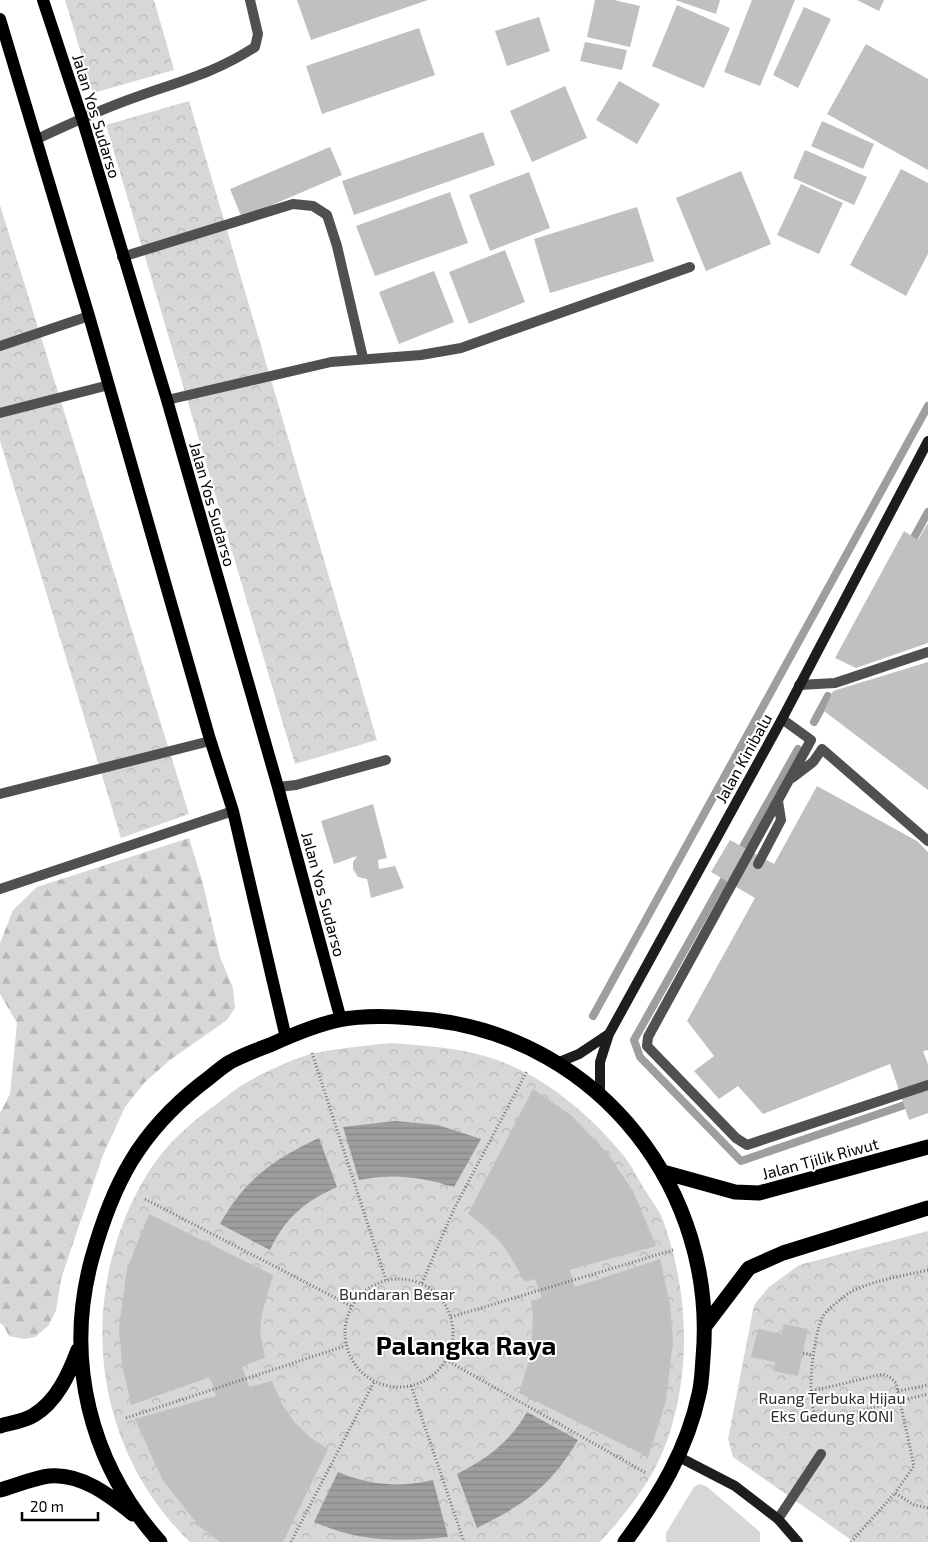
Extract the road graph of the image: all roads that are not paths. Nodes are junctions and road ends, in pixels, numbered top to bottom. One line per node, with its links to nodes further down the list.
1 (43, 0): 4 (main road, Jalan Yos Sudarso)
2 (250, 0): 4 (street)
3 (0, 19): 5 (main road)
4 (82, 118): 5 (street); 6 (main road, Jalan Yos Sudarso)
5 (37, 139): 8 (main road)
6 (122, 257): 10 (street); 12 (main road, Jalan Yos Sudarso)
7 (690, 267): 10 (street)
8 (89, 316): 9 (street); 11 (main road)
9 (0, 346)
10 (363, 358): 12 (street)
11 (109, 385): 13 (street); 18 (main road)
12 (167, 400): 21 (main road, Jalan Yos Sudarso)
13 (0, 412)
14 (928, 441): 16 (street, Jalan Kinibalu)
15 (928, 652): 16 (street)
16 (799, 685): 17 (street, Jalan Kinibalu)
17 (782, 718): 20 (street); 29 (street, Jalan Kinibalu)
18 (210, 741): 22 (street); 24 (main road)
19 (386, 760): 21 (street)
20 (788, 781): 23 (street); 25 (street)
21 (278, 787): 28 (main road, Jalan Yos Sudarso)
22 (0, 794)
23 (778, 801): 26 (street); 32 (street)
24 (233, 811): 27 (street); 30 (main road)
25 (928, 841)
26 (758, 864)
27 (0, 889)
28 (341, 1020): 30 (highway); 31 (highway)
29 (609, 1034): 31 (street, Jalan Kinibalu); 33 (street)
30 (286, 1038): 38 (highway)
31 (558, 1063): 33 (highway)
32 (928, 1085)
33 (600, 1093): 35 (highway)
34 (928, 1147): 35 (highway, Jalan Tjilik Riwut)
35 (663, 1172): 37 (highway)
36 (928, 1208): 37 (highway)
37 (706, 1326): 41 (highway)
38 (79, 1347): 39 (highway); 43 (highway)
39 (0, 1426)
40 (821, 1454): 44 (street)
41 (679, 1457): 44 (street); 46 (highway)
42 (0, 1490): 43 (highway)
43 (140, 1519): 45 (highway)
44 (778, 1519): 47 (street)
45 (160, 1542)
46 (625, 1542)
47 (798, 1542)

